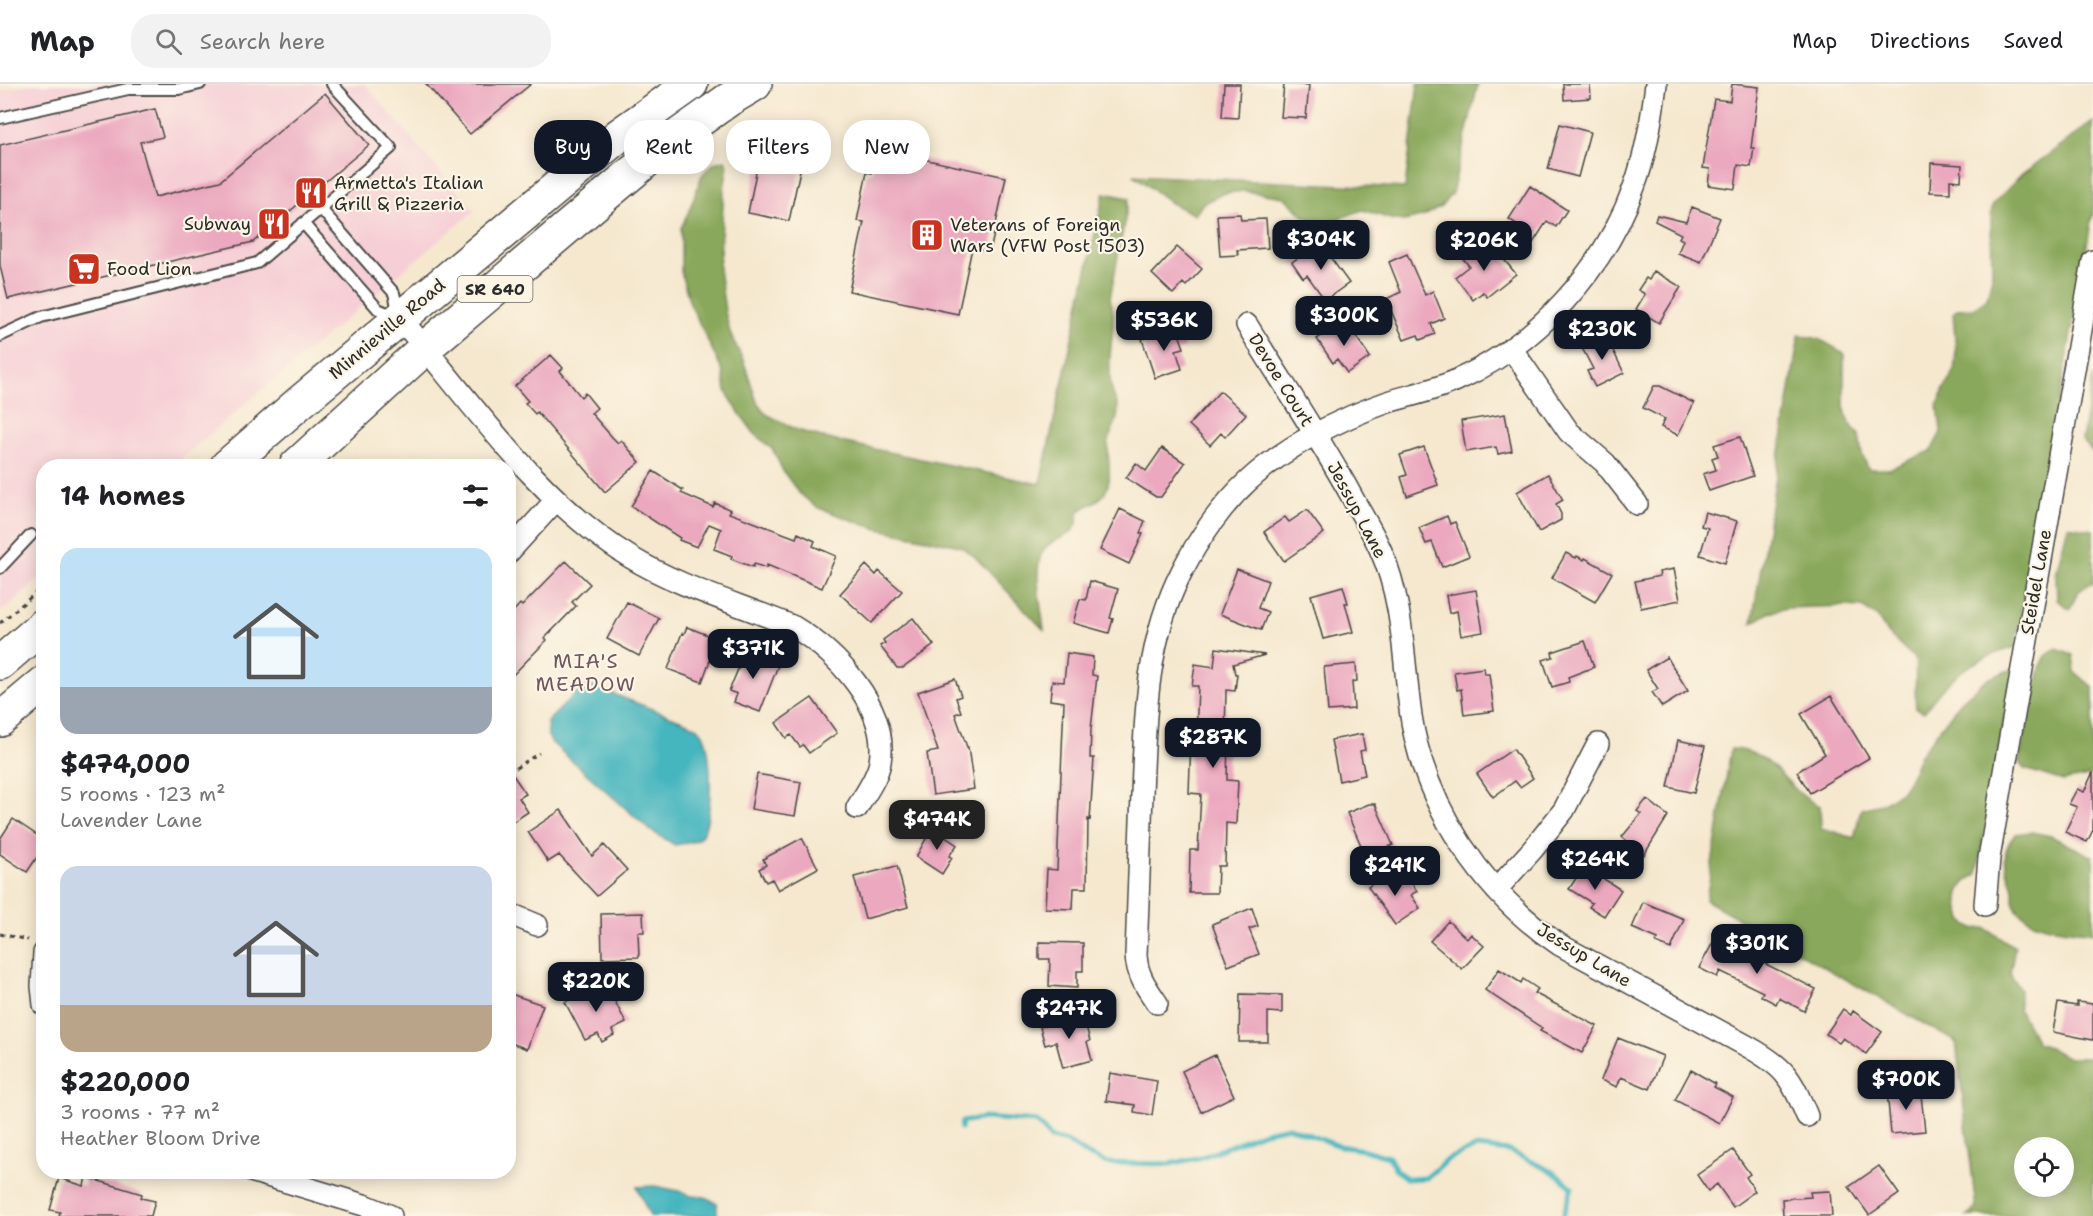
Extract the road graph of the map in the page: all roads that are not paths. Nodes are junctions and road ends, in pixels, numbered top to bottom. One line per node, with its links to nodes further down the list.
1 (200, 84): 6 (lane)
2 (332, 84): 7 (lane)
3 (691, 84): 10 (main road, Minnieville Road / SR 640)
4 (755, 84): 13 (main road, SR 640)
5 (1656, 84): 14 (street)
6 (0, 118)
7 (320, 208): 8 (lane); 10 (lane)
8 (303, 223): 10 (lane); 12 (lane)
9 (2093, 261): 32 (street, Steidel Lane)
10 (400, 318): 13 (street); 16 (main road, Minnieville Road / SR 640)
11 (1247, 325): 15 (street, Devoe Court)
12 (0, 336)
13 (425, 348): 17 (main road, SR 640); 18 (street)
14 (1512, 348): 15 (street); 19 (street)
15 (1316, 436): 31 (street, Jessup Lane); 35 (street)
16 (235, 459)
17 (304, 459)
18 (556, 500): 21 (street); 30 (street)
19 (1637, 504)
20 (31, 535): 22 (lane)
21 (516, 544)
22 (0, 568)
23 (36, 629): 25 (main road)
24 (36, 631): 26 (main road)
25 (0, 654)
26 (0, 663)
27 (36, 690): 28 (main road)
28 (0, 720)
29 (1598, 744): 31 (street)
30 (857, 808)
31 (1496, 890): 36 (street, Jessup Lane)
32 (1985, 905)
33 (516, 916): 34 (street)
34 (537, 925)
35 (1157, 1003)
36 (1807, 1116)
37 (277, 1179): 38 (street)
38 (391, 1216)

